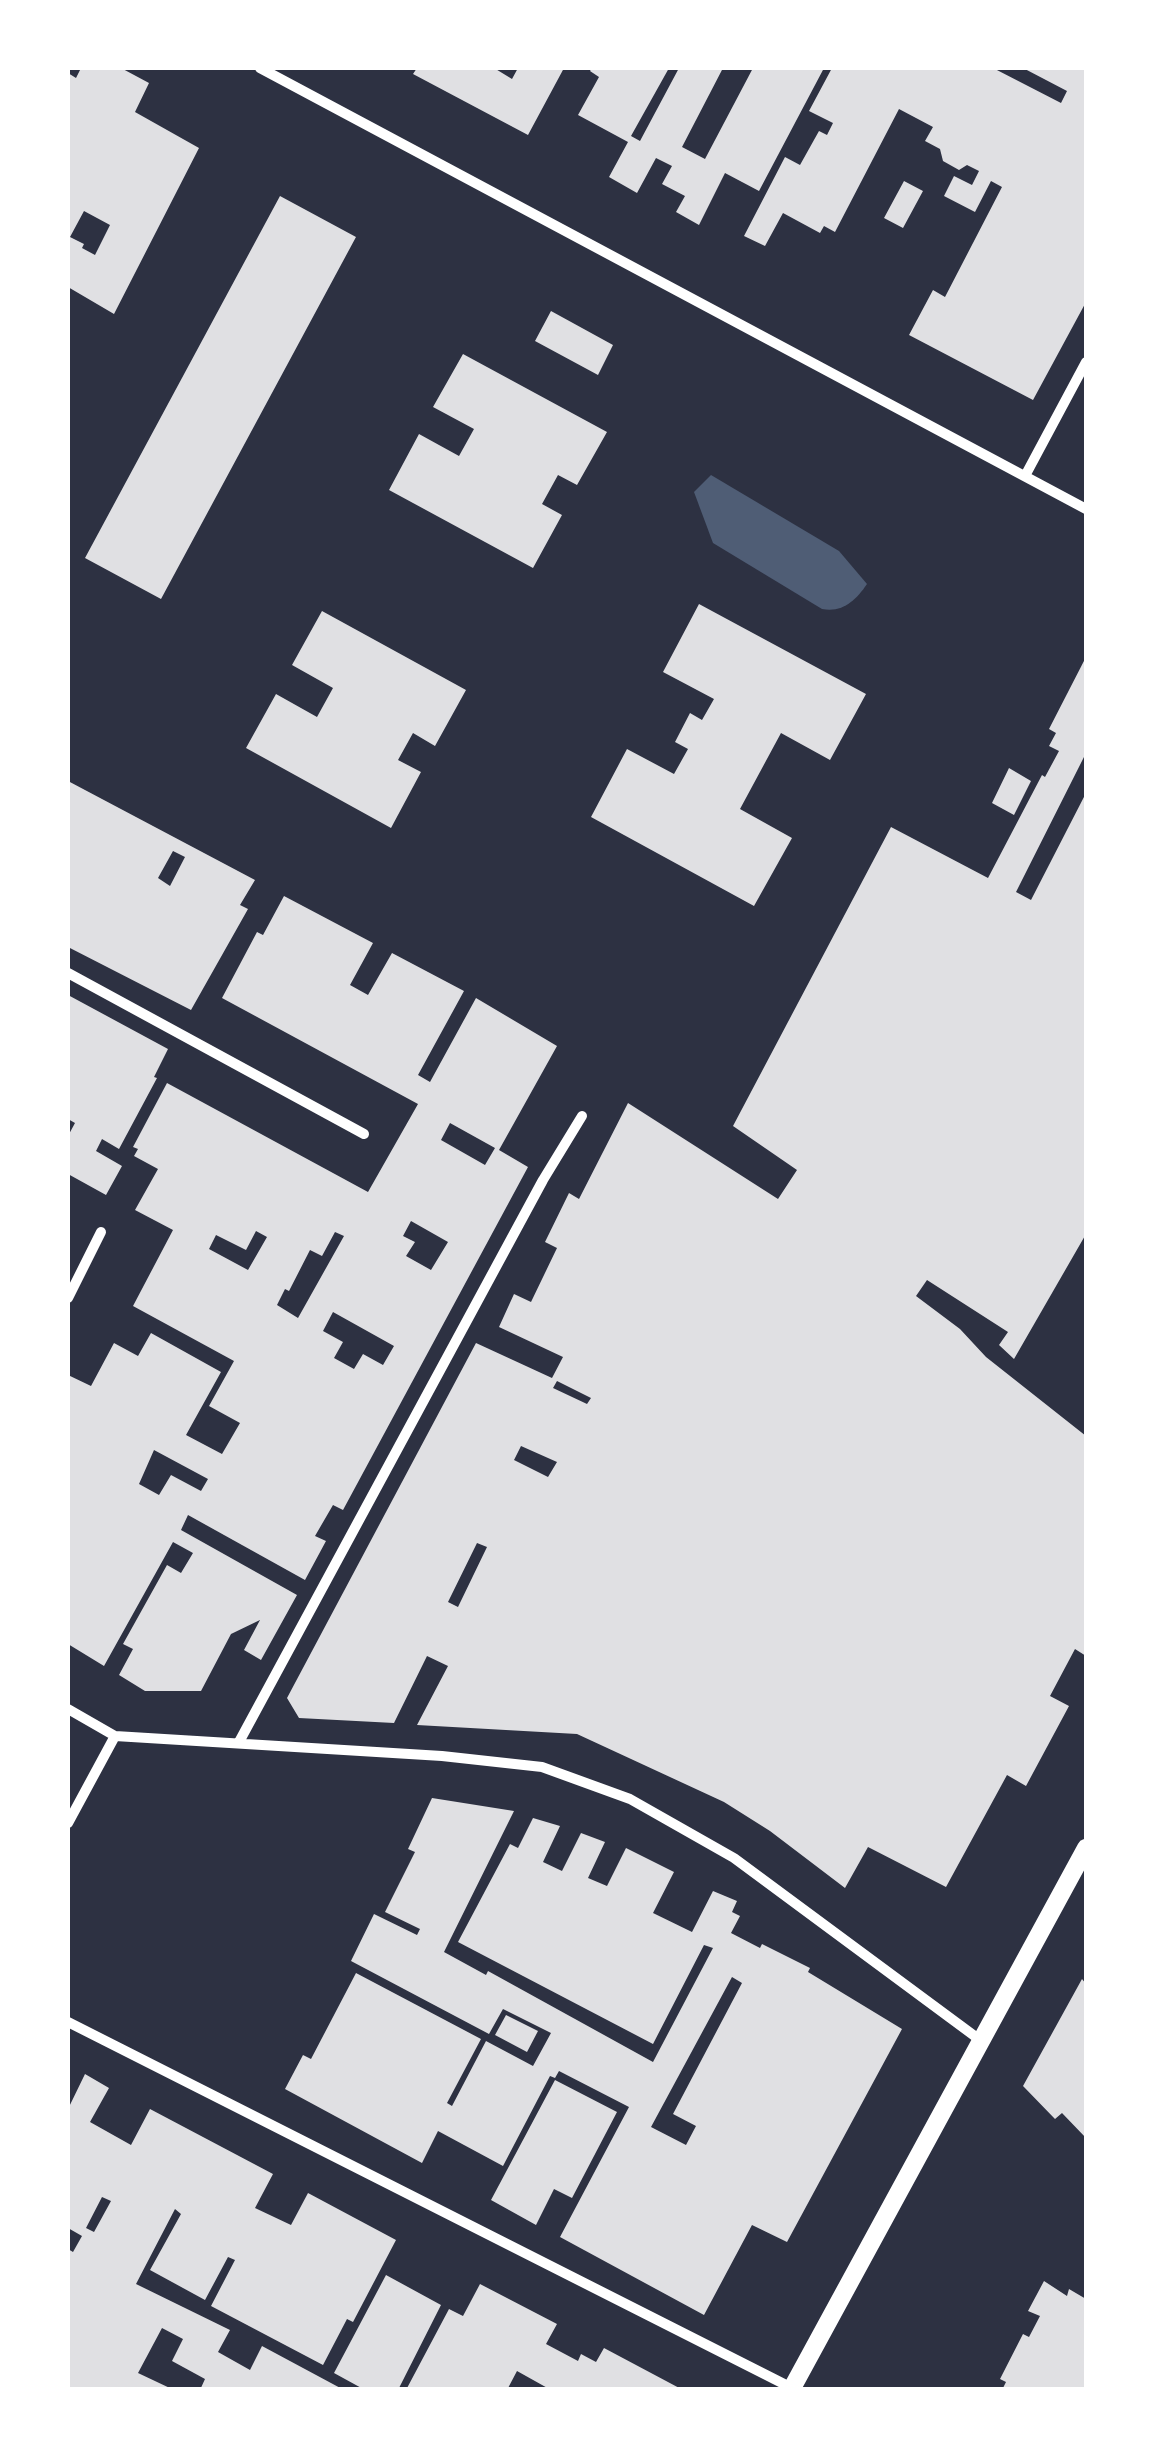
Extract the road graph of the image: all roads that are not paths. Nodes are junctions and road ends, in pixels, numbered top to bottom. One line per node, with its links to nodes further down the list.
1 (260, 68): 3 (street)
2 (1086, 362): 3 (street)
3 (1024, 476): 4 (street)
4 (1086, 509)
5 (68, 973): 7 (street)
6 (582, 1116): 12 (street)
7 (364, 1134)
8 (101, 1232): 9 (street)
9 (68, 1298)
10 (68, 1709): 11 (street)
11 (114, 1736): 12 (street); 13 (street)
12 (239, 1742): 16 (street)
13 (68, 1824)
14 (1086, 1848): 16 (street)
15 (68, 2022): 17 (street)
16 (980, 2040): 17 (street)
17 (792, 2389)

